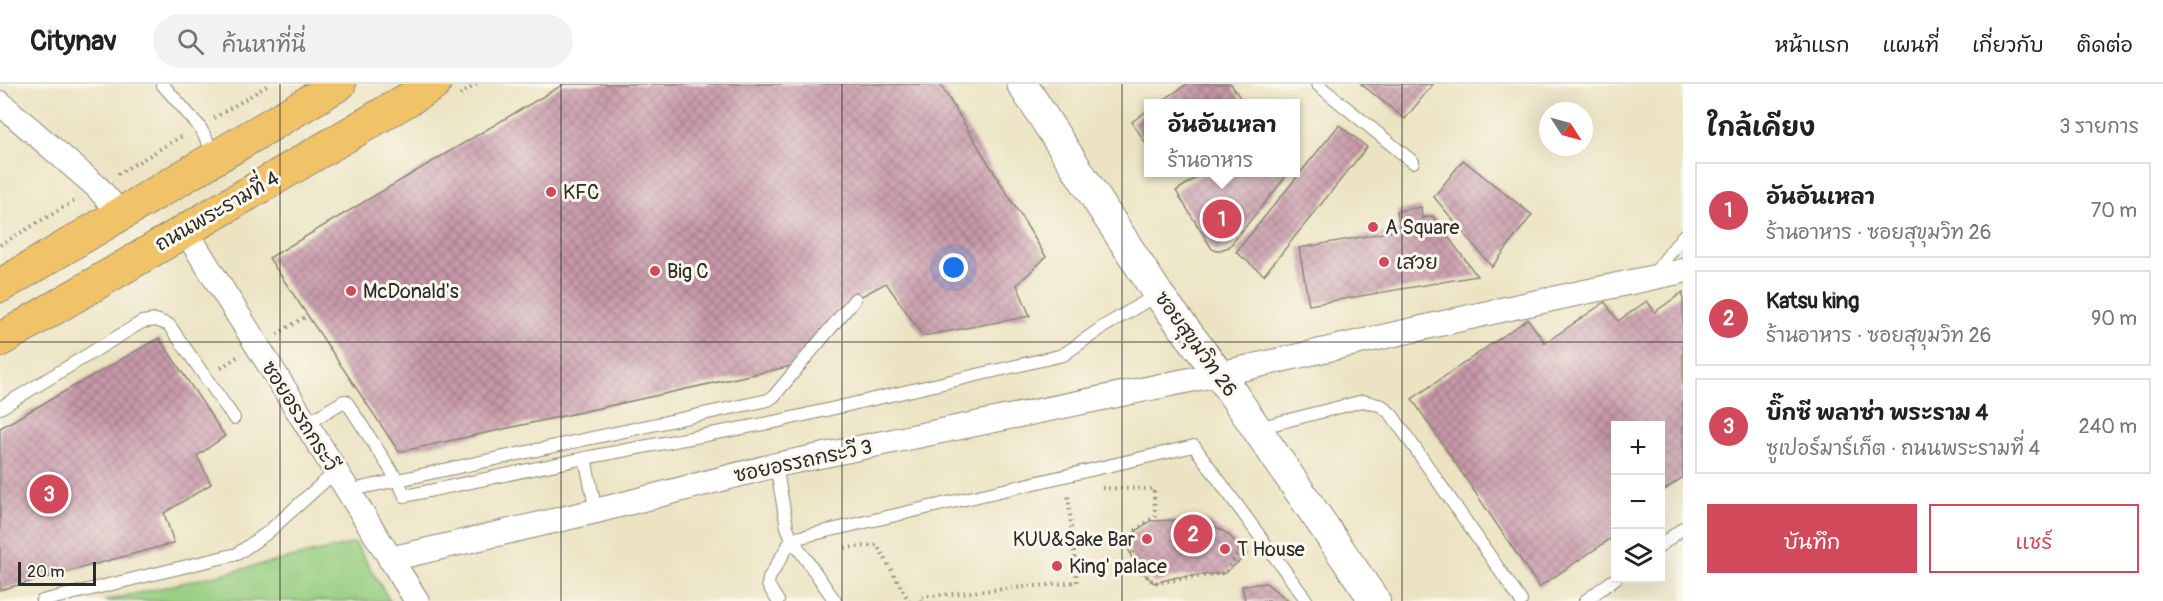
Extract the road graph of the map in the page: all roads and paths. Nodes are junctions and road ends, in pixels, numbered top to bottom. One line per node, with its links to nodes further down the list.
1 (162, 84): 8 (lane)
2 (270, 84): 8 (path)
3 (339, 84): 9 (main road)
4 (434, 84): 14 (main road, ถนนพระรามที่ 4)
5 (1022, 84): 20 (street, ซอยสุขุมวิท 26)
6 (1317, 84): 10 (lane)
7 (0, 103): 11 (street)
8 (199, 126): 9 (lane); 11 (path)
9 (216, 158): 12 (main road)
10 (1413, 162)
11 (96, 187): 13 (street); 16 (path)
12 (161, 190): 13 (main road); 14 (main road)
13 (121, 214): 19 (main road)
14 (185, 230): 22 (main road, ถนนพระรามที่ 4); 26 (street, ซอยอรรถกระวี)
15 (1683, 237): 18 (lane)
16 (0, 245)
17 (1683, 271): 18 (street, ซอยอรรถกระวี 3)
18 (1650, 278): 23 (street, ซอยอรรถกระวี 3)
19 (0, 286)
20 (1158, 294): 23 (street, ซอยสุขุมวิท 26); 28 (lane)
21 (855, 300): 30 (lane)
22 (0, 340)
23 (1218, 374): 27 (street, ซอยสุขุมวิท 26); 29 (street, ซอยอรรถกระวี 3)
24 (0, 408): 25 (lane)
25 (234, 418)
26 (306, 424): 30 (lane); 31 (street, ซอยอรรถกระวี)
27 (1256, 428): 50 (street, ซอยสุขุมวิท 26); 51 (lane)
28 (585, 458): 30 (lane); 34 (lane)
29 (776, 465): 34 (street, ซอยอรรถกระวี 3); 36 (lane)
30 (398, 480): 31 (lane)
31 (341, 482): 40 (street, ซอยอรรถกระวี); 43 (lane)
32 (1068, 488): 48 (path)
33 (1100, 488): 39 (path)
34 (596, 511): 40 (street, ซอยอรรถกระวี 3)
35 (1683, 528): 37 (lane)
36 (792, 539): 45 (lane); 46 (lane); 49 (lane)
37 (1665, 542)
38 (842, 549): 47 (path)
39 (1249, 556)
40 (390, 559): 44 (street, ซอยอรรถกระวี)
41 (1612, 583): 42 (lane)
42 (1599, 597): 52 (lane)
43 (42, 601)
44 (417, 601)
45 (778, 601)
46 (835, 601)
47 (909, 601)
48 (921, 601)
49 (1307, 601)
50 (1375, 601)
51 (1521, 601)
52 (1585, 601)

